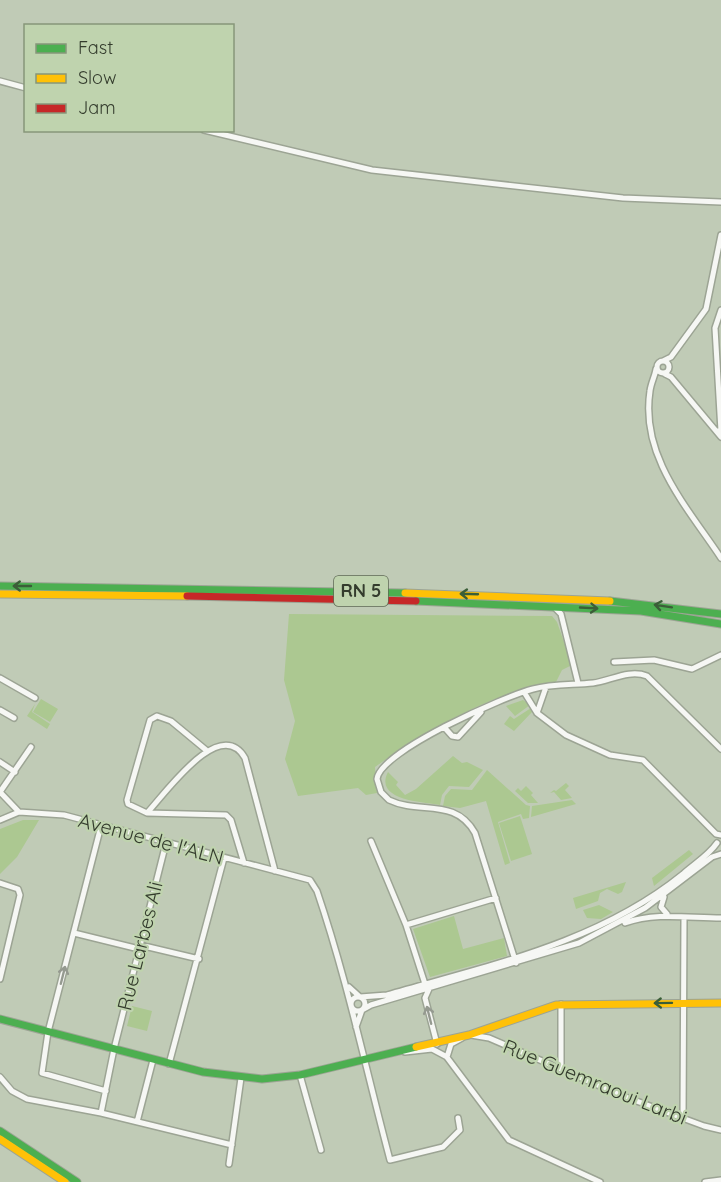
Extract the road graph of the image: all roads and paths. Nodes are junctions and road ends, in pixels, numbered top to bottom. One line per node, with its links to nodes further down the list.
1 (0, 81): 2 (street)
2 (24, 87)
3 (212, 132): 4 (street)
4 (721, 202)
5 (721, 235): 7 (street)
6 (721, 310): 11 (street)
7 (671, 357): 8 (street); 9 (street)
8 (663, 361): 9 (street); 10 (street)
9 (669, 366): 12 (street)
10 (657, 369): 12 (street); 13 (street)
11 (719, 369): 14 (street)
12 (666, 375): 13 (street); 14 (street)
13 (654, 378): 16 (street)
14 (719, 431): 15 (street)
15 (721, 436)
16 (721, 558)
17 (0, 586): 22 (main road, RN 5, one-way to 17)
18 (0, 594): 19 (main road, RN 5)
19 (553, 606): 20 (main road, RN 5); 21 (street)
20 (567, 607): 21 (street); 23 (main road, RN 5, one-way to 23)
21 (561, 614): 27 (street)
22 (721, 614)
23 (721, 624)
24 (721, 655): 25 (street)
25 (614, 662)
26 (0, 678): 30 (street)
27 (578, 683): 28 (street); 37 (street)
28 (546, 687): 29 (street); 33 (street)
29 (524, 692): 31 (street); 33 (street)
30 (35, 698)
31 (483, 709): 35 (street); 35 (street)
32 (0, 710): 34 (street)
33 (537, 713): 46 (street)
34 (14, 718)
35 (444, 727): 55 (street)
36 (31, 747): 40 (street)
37 (721, 749)
38 (206, 750): 43 (street); 43 (street); 52 (street)
39 (0, 762): 40 (street)
40 (15, 772): 41 (street)
41 (0, 792): 42 (street)
42 (19, 812): 44 (street, Avenue de l'ALN); 45 (street, Avenue de l'ALN)
43 (147, 813): 51 (street)
44 (0, 820)
45 (101, 826): 48 (street, Avenue de l'ALN); 61 (street)
46 (718, 838): 49 (street); 64 (street)
47 (370, 841): 59 (street)
48 (166, 843): 50 (street, Avenue de l'ALN); 62 (street, Rue Larbes Ali)
49 (721, 853): 54 (street)
50 (224, 858): 51 (street, Avenue de l'ALN); 63 (street)
51 (244, 863): 52 (street, Avenue de l'ALN)
52 (276, 871): 66 (street, Avenue de l'ALN)
53 (0, 884): 65 (street)
54 (666, 894): 56 (street); 60 (street)
55 (496, 898): 59 (street); 64 (street)
56 (672, 917): 57 (street); 60 (street)
57 (684, 918): 58 (street); 69 (street)
58 (721, 918)
59 (406, 925): 67 (street)
60 (612, 928): 64 (street)
61 (74, 933): 62 (street); 75 (street, one-way to 61)
62 (139, 947): 63 (street); 82 (street, Rue Larbes Ali)
63 (199, 959): 87 (street)
64 (515, 960): 67 (street)
65 (0, 979)
66 (347, 986): 68 (street); 72 (street)
67 (427, 986): 68 (street); 73 (street); 77 (street, one-way to 67)
68 (360, 997): 72 (street); 73 (street)
69 (684, 1003): 70 (main road); 71 (main road, one-way to 71); 95 (street)
70 (721, 1003)
71 (561, 1004): 78 (main road); 88 (street)
72 (351, 1005): 73 (street); 76 (street)
73 (362, 1010): 76 (street)
74 (0, 1019): 75 (main road)
75 (48, 1032): 82 (main road); 92 (street)
76 (356, 1032): 85 (street)
77 (434, 1033): 80 (street); 81 (street)
78 (469, 1035): 79 (street); 80 (main road); 88 (street, Rue Guemraoui Larbi)
79 (451, 1044): 80 (street); 84 (street)
80 (436, 1046): 81 (main road); 83 (street); 84 (street)
81 (418, 1047): 83 (main road)
82 (114, 1049): 86 (main road); 92 (street, Rue Larbes Ali)
83 (399, 1051): 85 (main road)
84 (447, 1057): 106 (street)
85 (363, 1059): 89 (main road); 94 (street)
86 (153, 1060): 87 (main road); 96 (street)
87 (170, 1064): 91 (main road)
88 (561, 1069): 95 (street, Rue Guemraoui Larbi)
89 (300, 1075): 91 (main road); 101 (street)
90 (0, 1077): 93 (street)
91 (242, 1078): 100 (street)
92 (106, 1091): 93 (street, Rue Larbes Ali)
93 (101, 1113): 96 (street)
94 (458, 1118)
95 (683, 1119): 97 (street, Rue Guemraoui Larbi)
96 (137, 1122): 100 (street)
97 (721, 1130)
98 (0, 1131): 105 (main road)
99 (0, 1139): 104 (main road)
100 (232, 1145): 102 (street)
101 (321, 1150)
102 (229, 1164)
103 (721, 1180): 107 (street)
104 (64, 1182)
105 (77, 1182)
106 (600, 1182)
107 (705, 1182)

